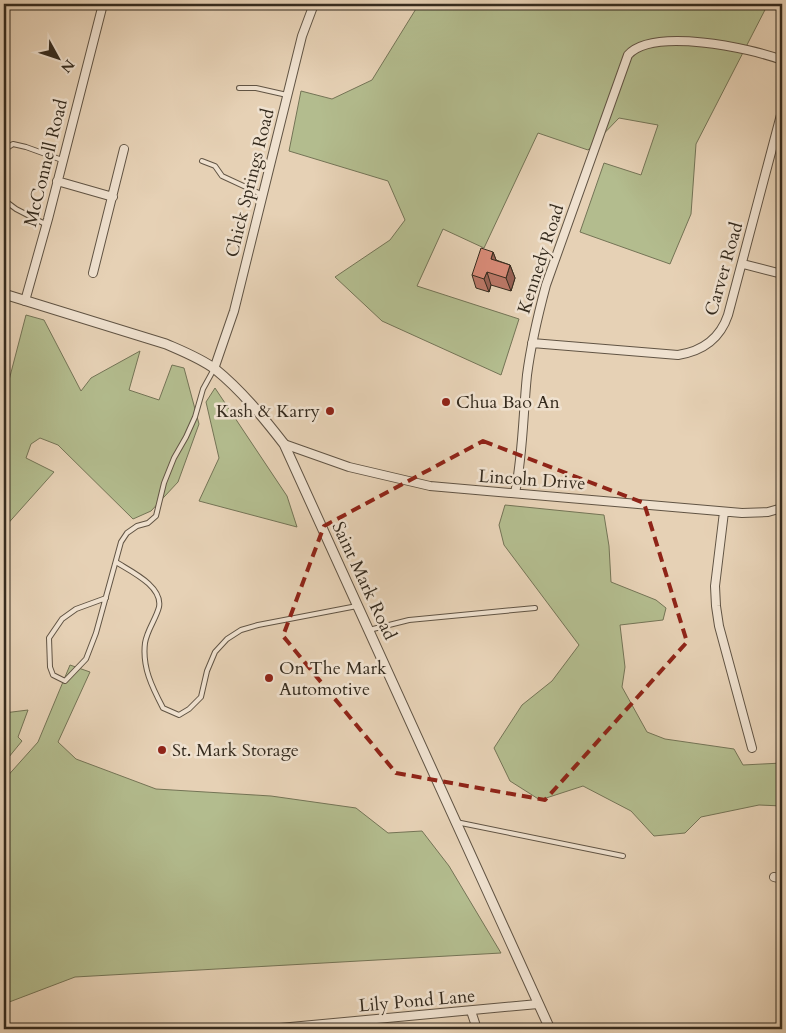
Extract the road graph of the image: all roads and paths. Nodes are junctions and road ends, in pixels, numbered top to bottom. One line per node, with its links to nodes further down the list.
1 (103, 4): 9 (street, McConnell Road)
2 (314, 4): 5 (street, Chick Springs Road)
3 (782, 60): 21 (street, Kennedy Road)
4 (239, 88): 5 (lane)
5 (287, 95): 12 (street, Chick Springs Road)
6 (782, 111): 16 (street, Carver Road)
7 (124, 149): 13 (street)
8 (4, 150): 9 (lane)
9 (63, 161): 11 (street, McConnell Road)
10 (202, 162): 12 (lane)
11 (57, 180): 13 (street); 15 (street, McConnell Road)
12 (262, 195): 22 (street, Chick Springs Road)
13 (113, 197): 17 (street)
14 (4, 200): 15 (lane)
15 (47, 225): 20 (street, McConnell Road)
16 (743, 264): 18 (street); 21 (street, Carver Road)
17 (93, 273)
18 (782, 274)
19 (4, 294): 20 (street, Saint Mark Road)
20 (25, 301): 22 (street, Saint Mark Road)
21 (532, 344): 24 (street, Kennedy Road)
22 (214, 369): 23 (street, Saint Mark Road); 27 (lane)
23 (284, 444): 24 (street, Lincoln Drive); 29 (street, Saint Mark Road)
24 (515, 494): 26 (street, Lincoln Drive)
25 (782, 508): 26 (street, Lincoln Drive)
26 (724, 512): 32 (street)
27 (116, 562): 28 (lane); 29 (lane)
28 (106, 598): 28 (lane)
29 (357, 606): 31 (street, Saint Mark Road)
30 (535, 608): 31 (lane)
31 (369, 631): 33 (street, Saint Mark Road)
32 (752, 748)
33 (454, 821): 34 (lane); 37 (street, Saint Mark Road)
34 (623, 856)
35 (774, 877): 36 (street)
36 (782, 880)
37 (538, 1004): 38 (street, Lily Pond Lane); 42 (street, Saint Mark Road)
38 (471, 1011): 39 (street, Lily Pond Lane); 41 (street)
39 (359, 1025): 40 (street, Lily Pond Lane)
40 (269, 1029)
41 (476, 1029)
42 (550, 1029)

